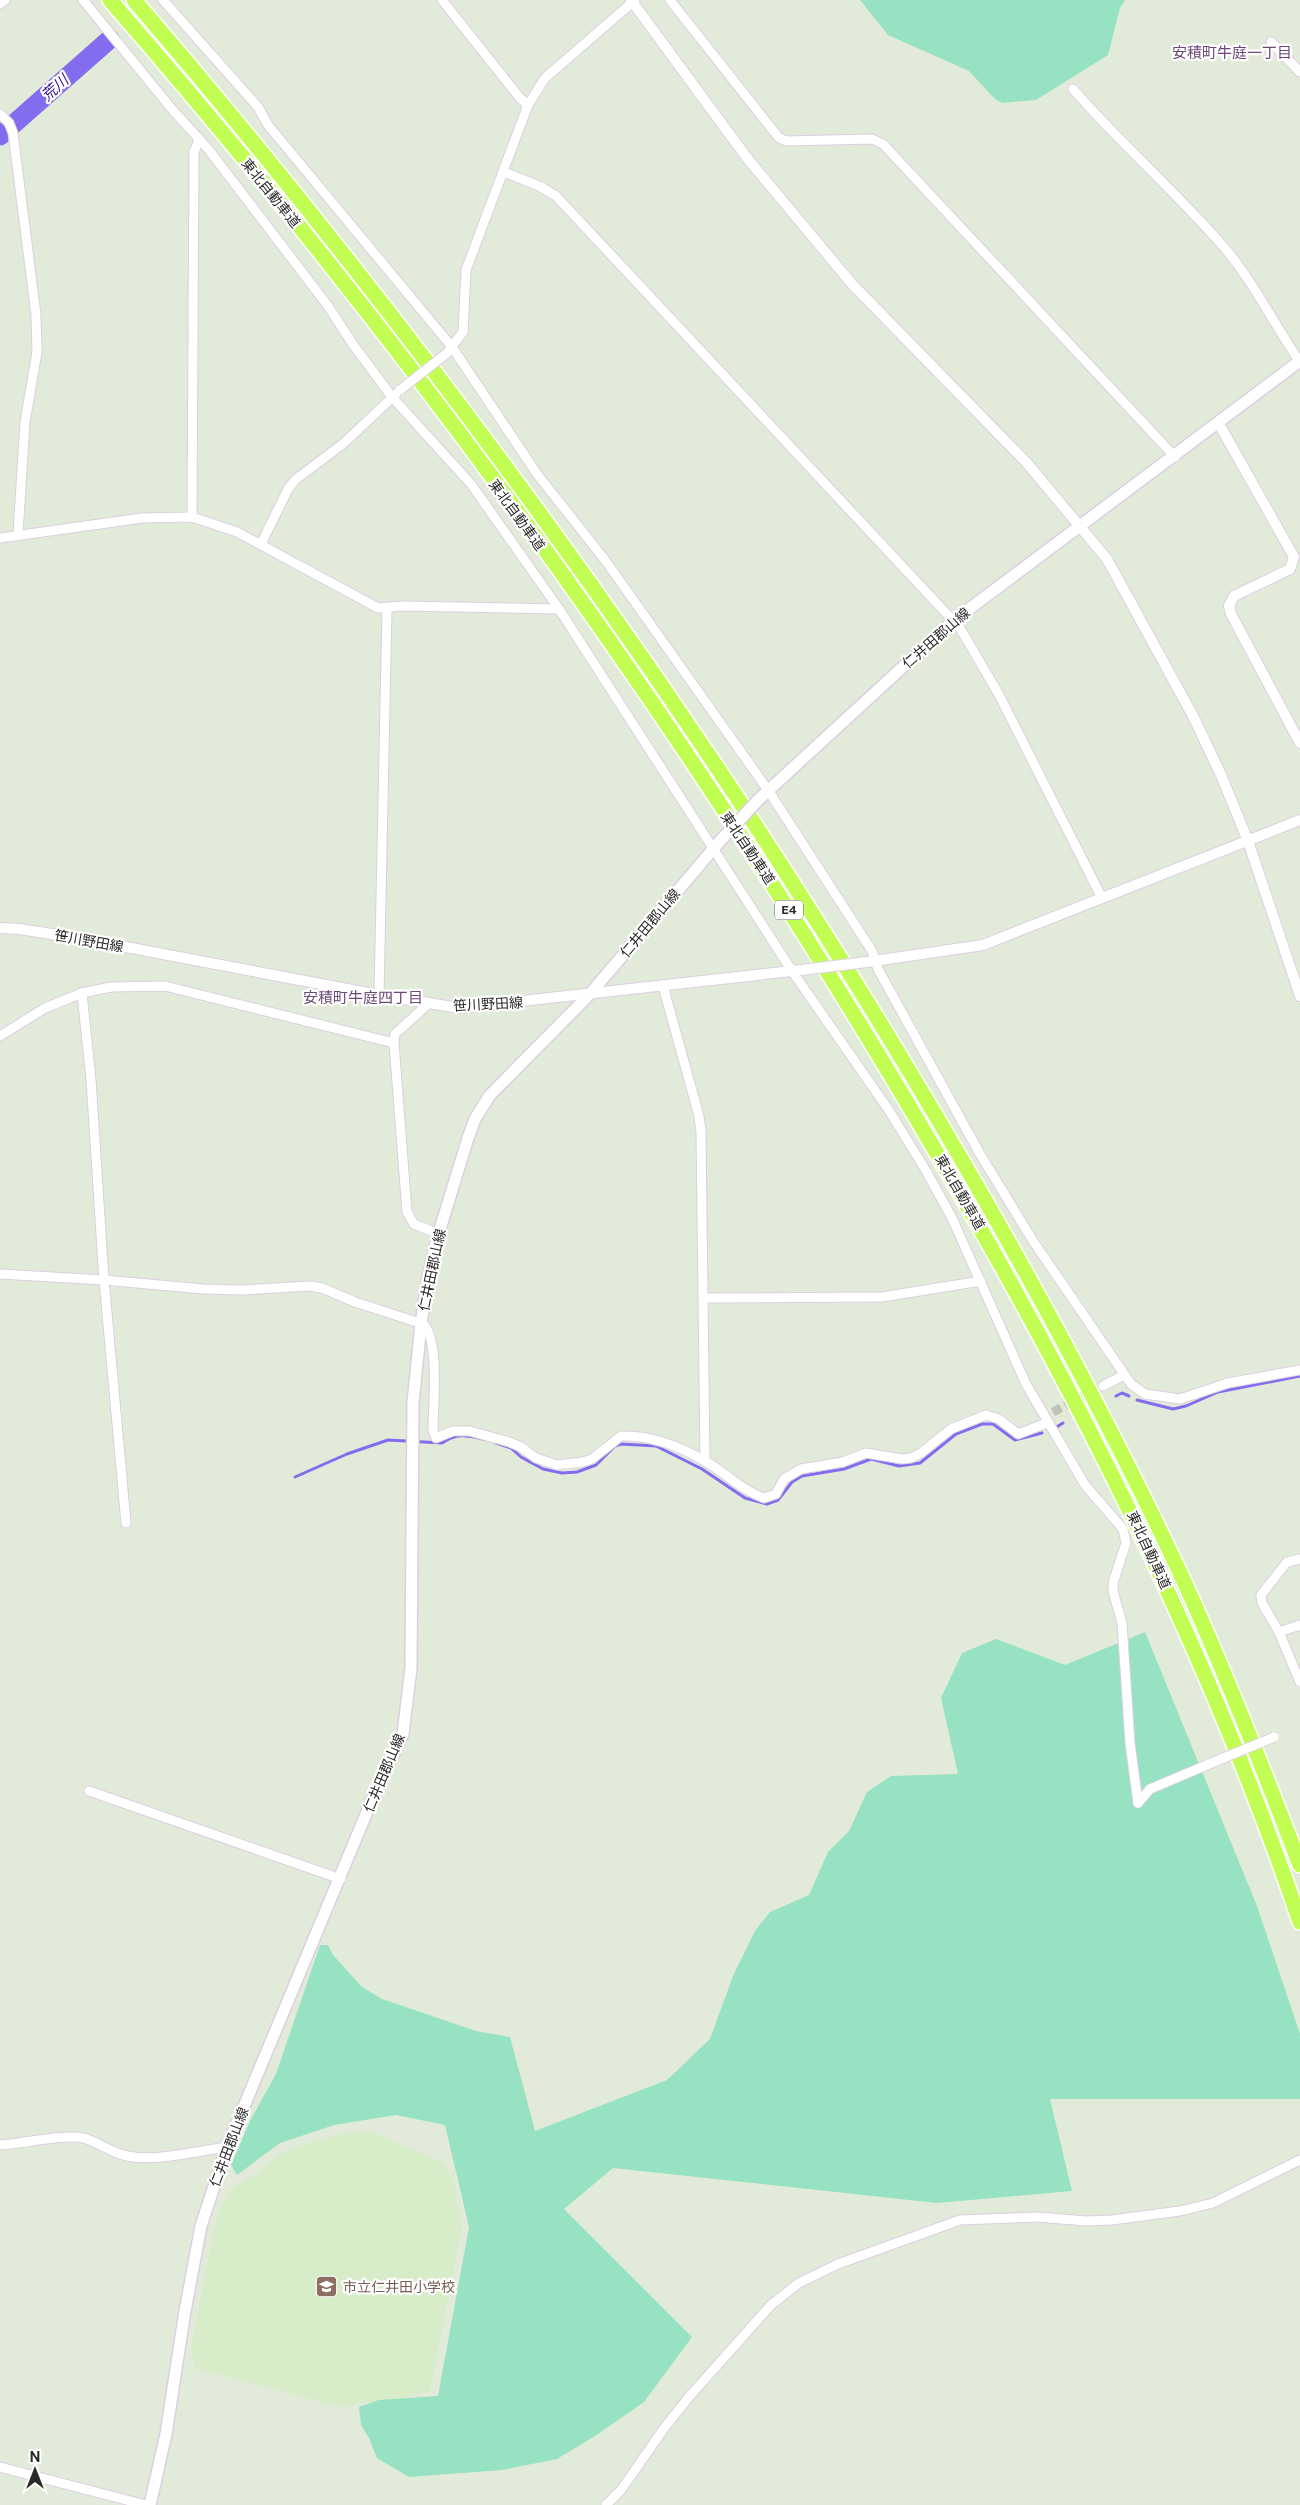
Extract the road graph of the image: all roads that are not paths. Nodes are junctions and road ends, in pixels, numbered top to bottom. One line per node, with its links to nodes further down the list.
1 (5, 0): 9 (street)
2 (83, 0): 15 (street)
3 (110, 0): 67 (highway, 東北自動車道 / E4)
4 (134, 0): 65 (highway, 東北自動車道 / E4)
5 (163, 0): 17 (street)
6 (442, 0): 13 (street)
7 (670, 0): 21 (street)
8 (633, 1): 13 (street); 23 (street)
9 (0, 4)
10 (1271, 42): 11 (street)
11 (1300, 72)
12 (1073, 89): 18 (street)
13 (528, 105): 16 (street)
14 (0, 114): 24 (street)
15 (199, 140): 19 (street); 22 (street)
16 (504, 172): 17 (street); 29 (street)
17 (449, 350): 19 (street, bridge); 31 (street)
18 (1300, 361): 20 (main road, 仁井田郡山線)
19 (396, 393): 26 (street); 28 (street)
20 (1219, 424): 21 (main road, 仁井田郡山線); 30 (street)
21 (1175, 457): 23 (main road, 仁井田郡山線)
22 (192, 518): 24 (street); 26 (street)
23 (1080, 525): 29 (main road, 仁井田郡山線); 33 (street)
24 (18, 534): 25 (street)
25 (0, 538)
26 (261, 544): 27 (street)
27 (387, 608): 28 (street); 41 (street)
28 (559, 609): 34 (street)
29 (953, 621): 31 (main road, 仁井田郡山線); 35 (street)
30 (1300, 743)
31 (768, 790): 34 (main road, 仁井田郡山線, bridge); 37 (street)
32 (1300, 820): 33 (street, 笹川野田線)
33 (1248, 841): 35 (street, 笹川野田線); 43 (street)
34 (717, 844): 38 (street); 42 (main road, 仁井田郡山線)
35 (1102, 898): 37 (street, 笹川野田線)
36 (0, 928): 41 (street, 笹川野田線)
37 (871, 961): 38 (street, 笹川野田線, bridge); 54 (street)
38 (796, 970): 39 (street, 笹川野田線); 50 (street)
39 (663, 986): 42 (street, 笹川野田線); 51 (street)
40 (82, 993): 45 (street); 46 (street); 49 (street)
41 (379, 995): 44 (street, 笹川野田線)
42 (588, 995): 44 (street, 笹川野田線); 47 (main road, 仁井田郡山線)
43 (1300, 996)
44 (428, 1004): 46 (street)
45 (0, 1036)
46 (394, 1043): 47 (street)
47 (439, 1234): 52 (main road, 仁井田郡山線)
48 (0, 1274): 49 (street)
49 (104, 1280): 52 (street); 58 (street)
50 (981, 1281): 51 (street); 56 (street)
51 (704, 1298): 57 (street)
52 (421, 1324): 57 (street); 66 (main road, 仁井田郡山線)
53 (1300, 1370): 54 (street)
54 (1124, 1374): 55 (street)
55 (1103, 1386)
56 (1048, 1417): 57 (street); 63 (street, bridge)
57 (705, 1461)
58 (126, 1523)
59 (1300, 1559): 61 (street)
60 (1300, 1625): 61 (street)
61 (1279, 1632): 62 (street)
62 (1300, 1682)
63 (1274, 1737)
64 (89, 1791): 66 (street)
65 (1300, 1865)
66 (341, 1878): 69 (main road, 仁井田郡山線)
67 (1300, 1922)
68 (0, 2145): 69 (street)
69 (227, 2148): 72 (main road, 仁井田郡山線)
70 (1300, 2160): 73 (street)
71 (0, 2467): 72 (street)
72 (148, 2505)
73 (606, 2505)

